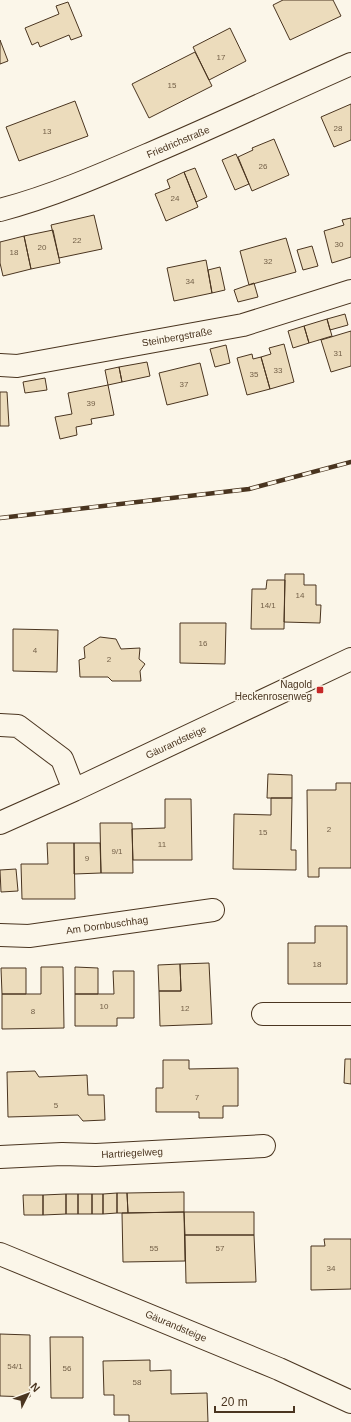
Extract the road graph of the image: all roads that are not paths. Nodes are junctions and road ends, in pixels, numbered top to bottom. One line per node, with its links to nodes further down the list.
1 (351, 64): 2 (street, Friedrichstraße)
2 (0, 210)
3 (351, 291): 4 (street, Steinbergstraße)
4 (0, 365)
5 (351, 659): 7 (street, Gäurandsteige)
6 (0, 725): 7 (street)
7 (74, 790): 8 (street, Gäurandsteige)
8 (0, 823)
9 (213, 910): 10 (street, Am Dornbuschhag)
10 (0, 935)
11 (263, 1014): 12 (street)
12 (351, 1014)
13 (264, 1146): 14 (street, Hartriegelweg)
14 (0, 1157)
15 (0, 1254): 16 (street, Gäurandsteige)
16 (351, 1402)

